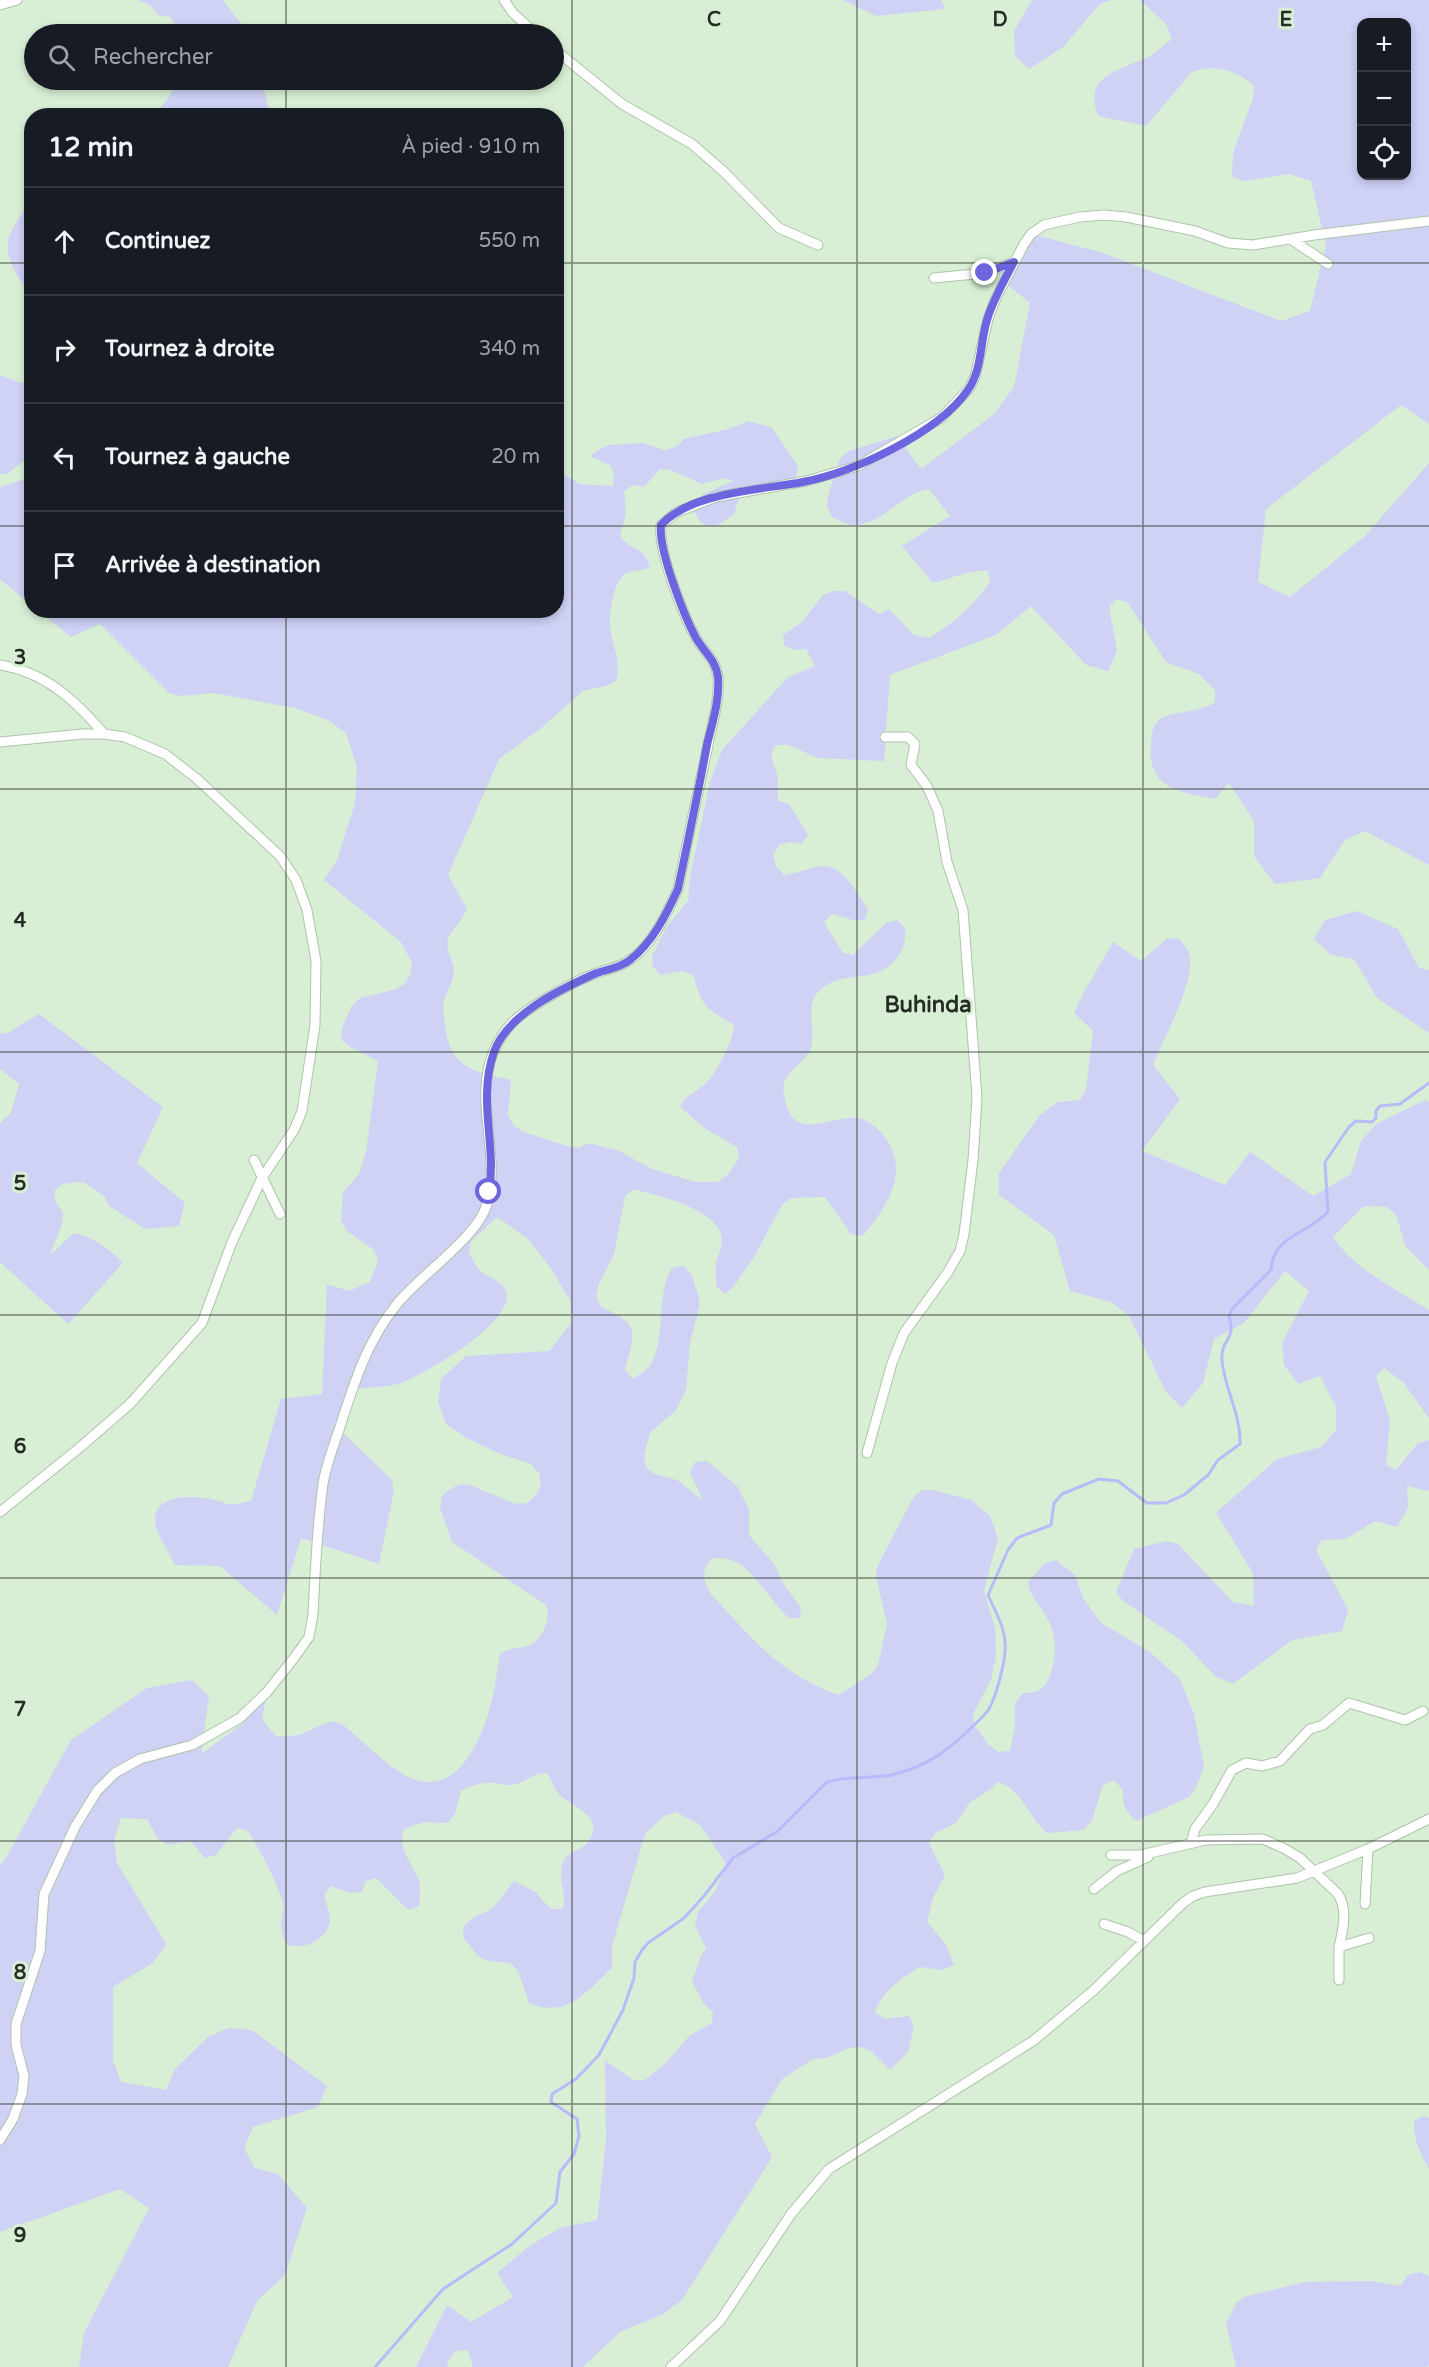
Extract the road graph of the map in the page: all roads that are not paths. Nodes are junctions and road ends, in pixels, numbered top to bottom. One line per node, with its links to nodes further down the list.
1 (17, 0): 3 (street)
2 (504, 0): 4 (street)
3 (0, 5)
4 (525, 24)
5 (564, 57): 8 (street)
6 (1429, 221): 7 (street)
7 (1292, 240): 9 (street); 10 (street)
8 (818, 245)
9 (1014, 262): 11 (street); 35 (street)
10 (1328, 264)
11 (934, 278)
12 (0, 665): 13 (street)
13 (104, 734): 15 (street); 17 (street)
14 (885, 737): 19 (street)
15 (0, 742)
16 (254, 1160): 17 (street)
17 (262, 1178): 18 (street); 20 (street)
18 (280, 1214)
19 (867, 1453)
20 (0, 1512)
21 (1423, 1711): 23 (street)
22 (1429, 1819): 24 (street)
23 (1191, 1843): 25 (street); 27 (street)
24 (1368, 1849): 27 (street); 29 (street)
25 (1158, 1852): 26 (street); 28 (street)
26 (1111, 1855)
27 (1316, 1870): 32 (street); 33 (street)
28 (1094, 1889)
29 (1365, 1904)
30 (1104, 1924): 32 (street)
31 (1369, 1938): 33 (street)
32 (1144, 1941): 36 (street)
33 (1339, 1947): 34 (street)
34 (1339, 1980)
35 (0, 2140)
36 (671, 2367)

